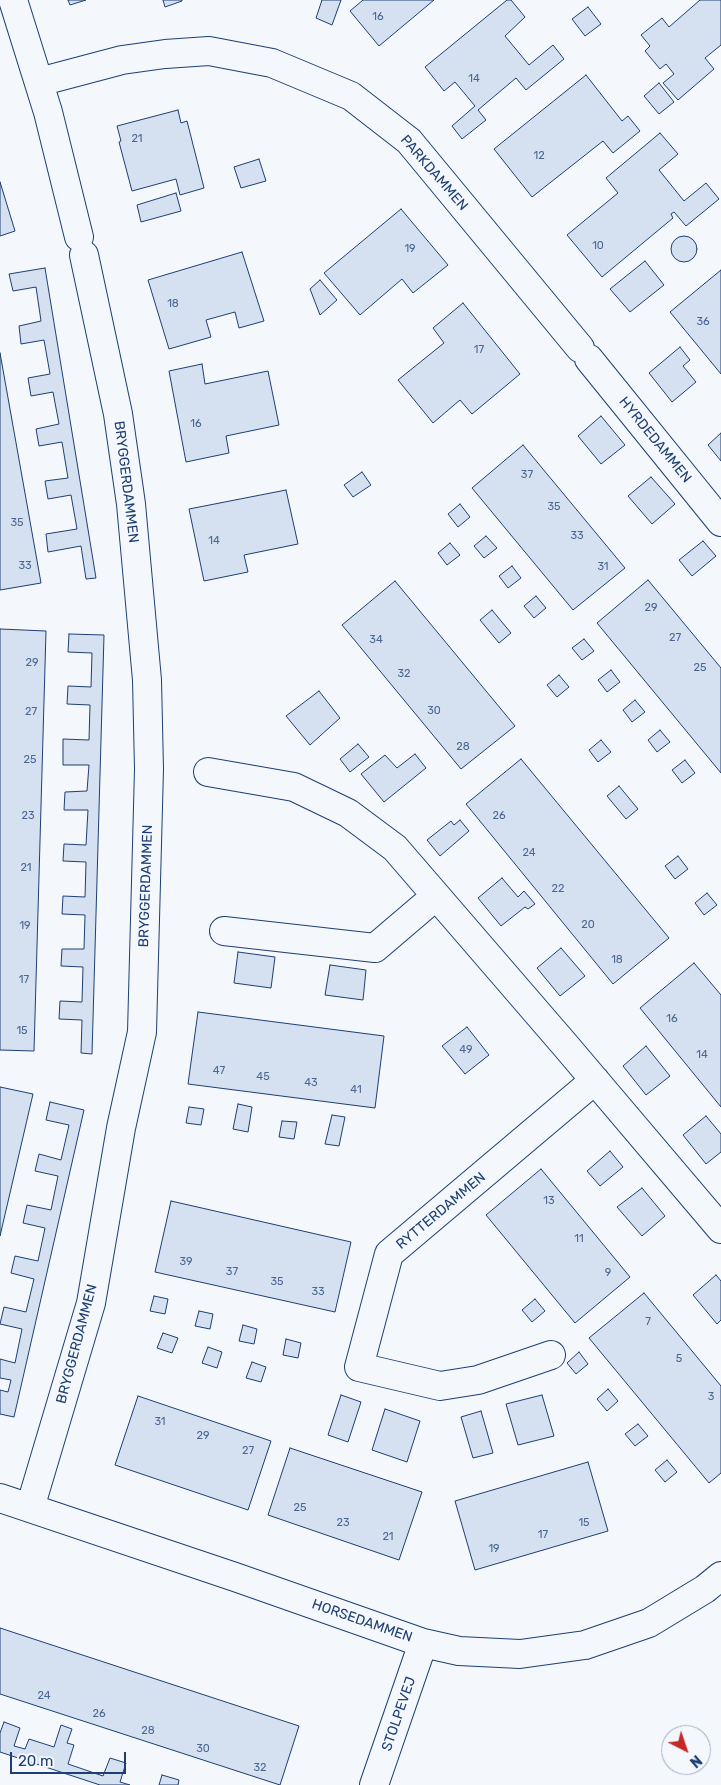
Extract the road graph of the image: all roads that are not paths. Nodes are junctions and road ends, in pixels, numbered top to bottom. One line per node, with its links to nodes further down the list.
1 (13, 0): 2 (street)
2 (39, 82): 3 (street, PARKDAMMEN); 12 (street, BRYGGERDAMMEN)
3 (585, 353): 4 (street, HYRDEDAMMEN)
4 (721, 522)
5 (208, 772): 6 (street)
6 (436, 896): 7 (street); 8 (street)
7 (224, 931)
8 (595, 1080): 9 (street); 10 (street, RYTTERDAMMEN)
9 (721, 1229)
10 (551, 1355)
11 (0, 1498): 12 (street, HORSEDAMMEN)
12 (30, 1508): 14 (street, HORSEDAMMEN)
13 (721, 1576): 14 (street, HORSEDAMMEN)
14 (423, 1643): 15 (street, STOLPEVEJ)
15 (374, 1785)

